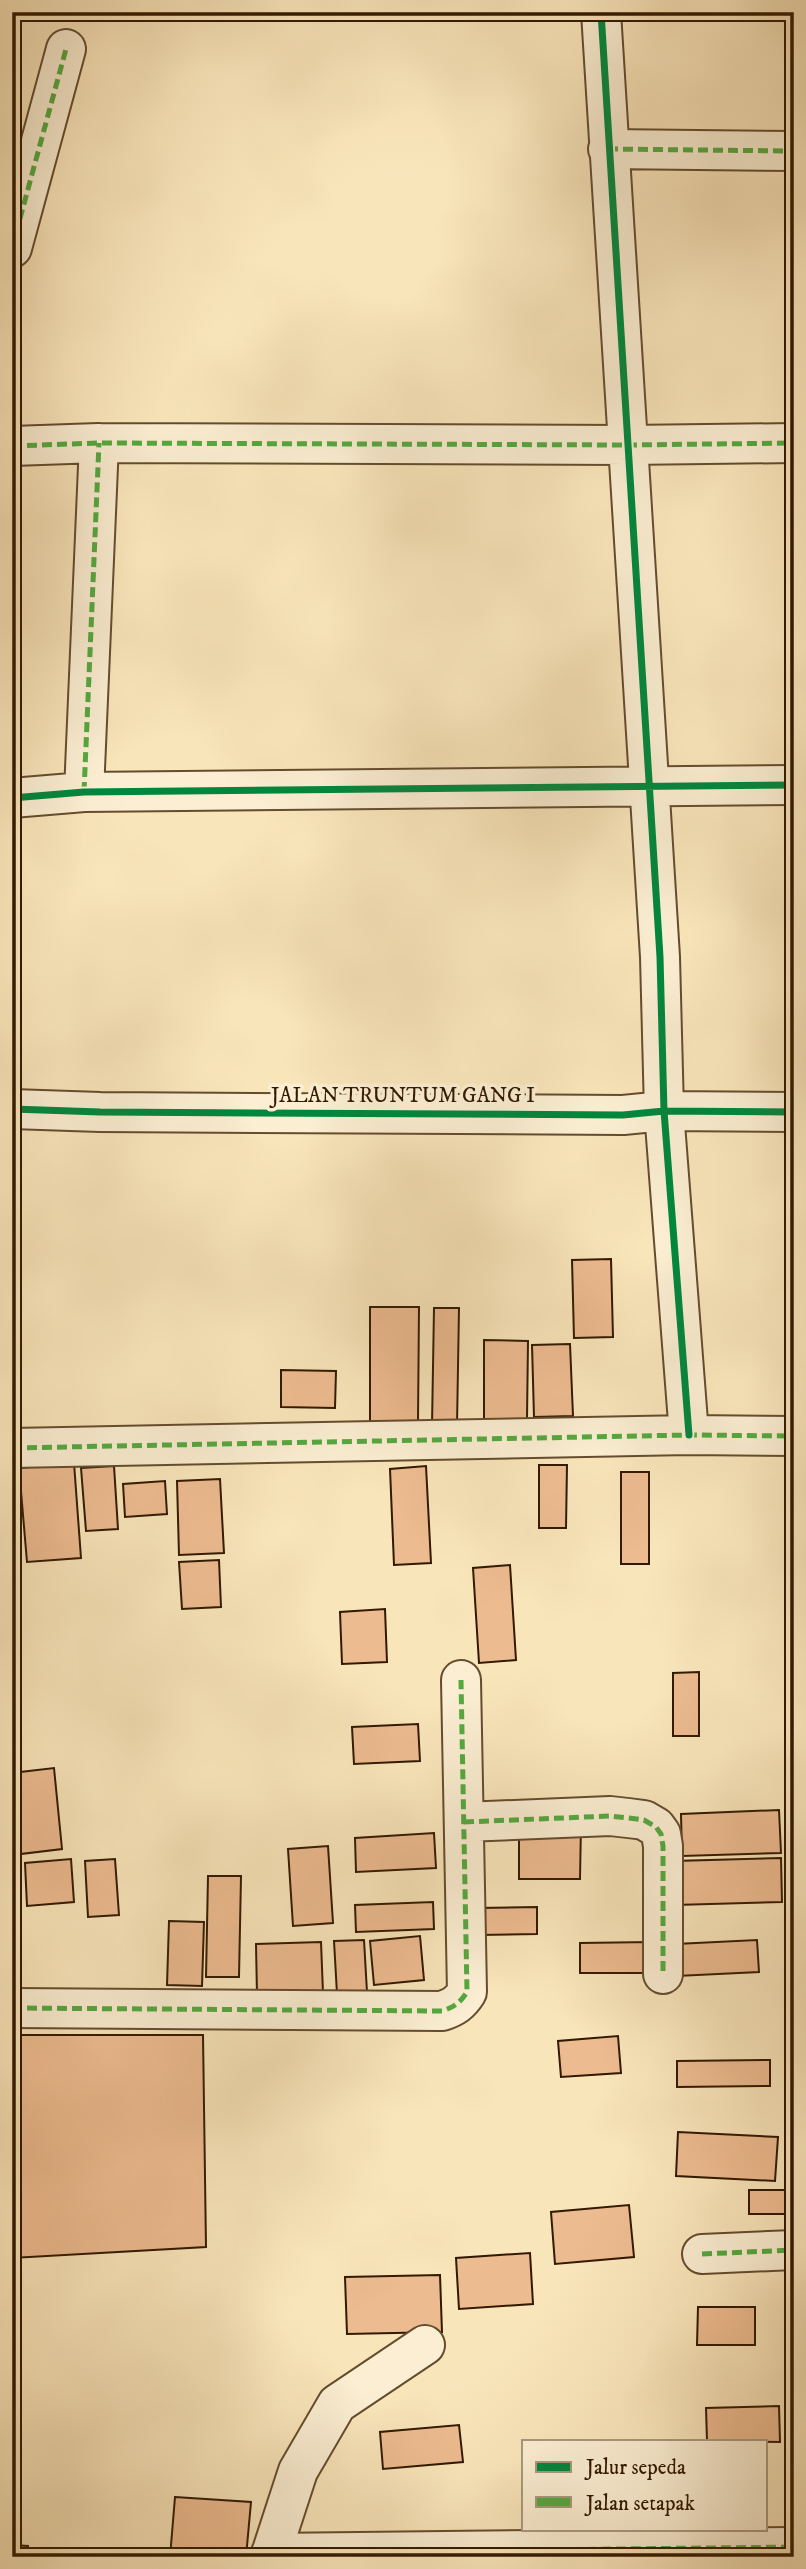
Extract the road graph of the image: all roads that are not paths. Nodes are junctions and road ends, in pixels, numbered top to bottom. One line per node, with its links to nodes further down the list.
1 (601, 12): 3 (street)
2 (66, 49): 5 (street)
3 (608, 149): 4 (street); 8 (street)
4 (794, 151)
5 (12, 247)
6 (99, 443): 8 (street); 9 (street); 12 (street)
7 (794, 443): 8 (street)
8 (628, 445): 10 (street)
9 (12, 446)
10 (649, 785): 11 (street); 12 (street); 15 (street)
11 (794, 785)
12 (84, 792): 13 (street)
13 (12, 798)
14 (12, 1109): 15 (street, JALAN TRUNTUM GANG I)
15 (664, 1111): 16 (street, JALAN TRUNTUM GANG I); 17 (street)
16 (794, 1112)
17 (689, 1435): 18 (street); 19 (street)
18 (794, 1437)
19 (12, 1448)
20 (461, 1680): 21 (street)
21 (464, 1822): 22 (street); 23 (street)
22 (663, 1974)
23 (12, 2008)
24 (794, 2250): 25 (street)
25 (702, 2254)
26 (425, 2345): 28 (street)
27 (794, 2547): 28 (street)
28 (270, 2555)

